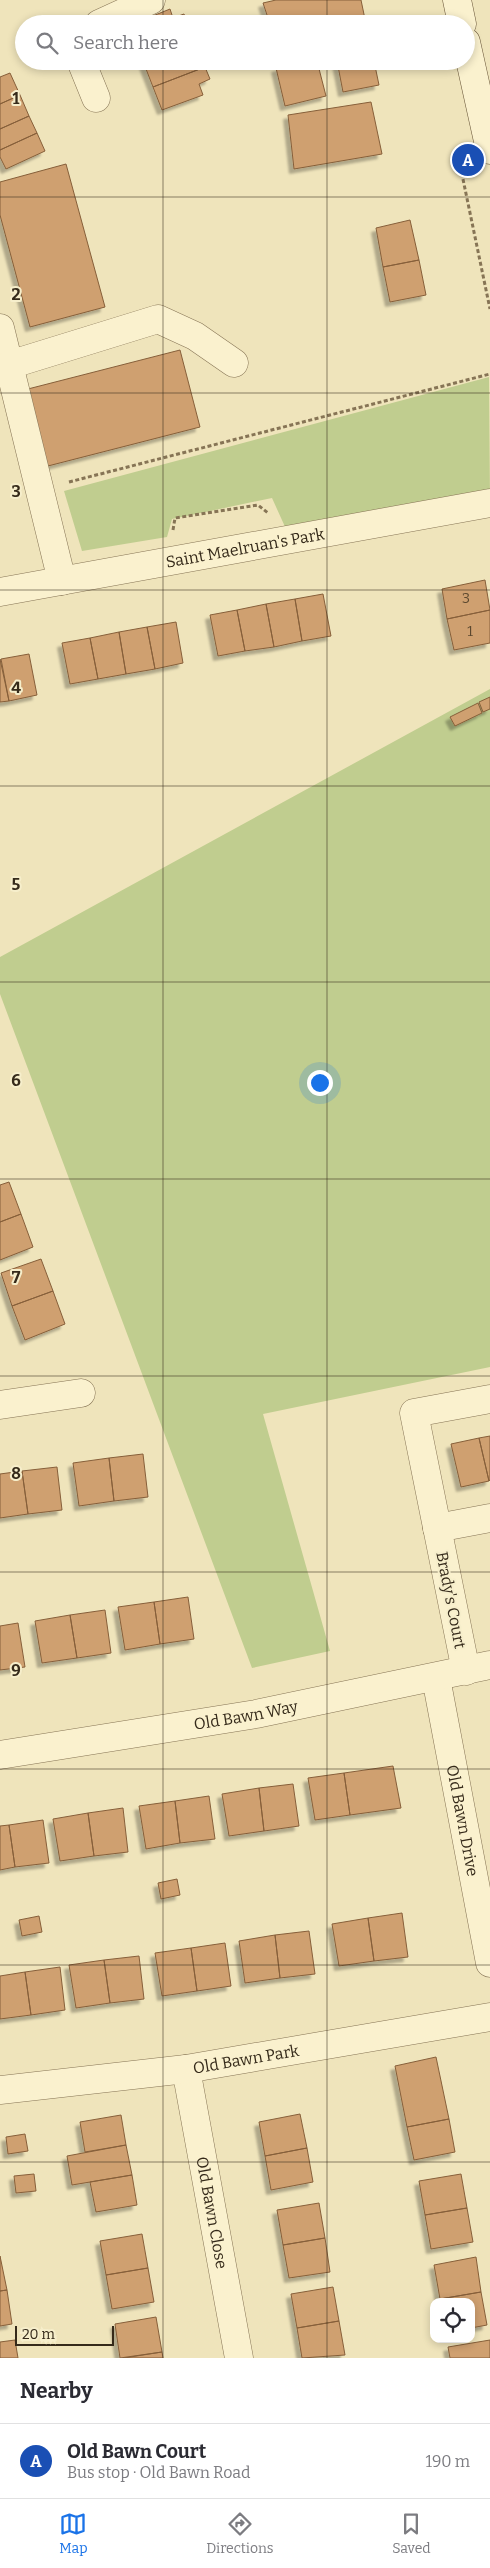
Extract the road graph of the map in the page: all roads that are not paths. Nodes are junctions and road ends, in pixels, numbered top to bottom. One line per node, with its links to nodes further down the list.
1 (151, 0): 3 (street)
2 (457, 0): 4 (street)
3 (119, 15)
4 (460, 15)
5 (85, 70): 7 (street)
6 (472, 70): 8 (street)
7 (96, 98)
8 (490, 150)
9 (0, 328): 11 (street)
10 (234, 363): 11 (street)
11 (9, 365): 13 (street)
12 (490, 503): 13 (street, Saint Maelruan's Park)
13 (62, 581): 14 (street, Saint Maelruan's Park)
14 (0, 592)
15 (80, 1393): 17 (street)
16 (490, 1399): 19 (street, Brady's Court)
17 (0, 1405)
18 (490, 1518): 19 (street, Brady's Court)
19 (437, 1528): 20 (street, Brady's Court)
20 (478, 1668): 21 (street, Old Bawn Way)
21 (436, 1678): 22 (street, Old Bawn Way); 23 (street, Old Bawn Drive)
22 (0, 1755)
23 (490, 1963)
24 (490, 2017): 25 (street, Old Bawn Park)
25 (186, 2069): 26 (street, Old Bawn Park); 27 (street, Old Bawn Close)
26 (0, 2090)
27 (239, 2358)

